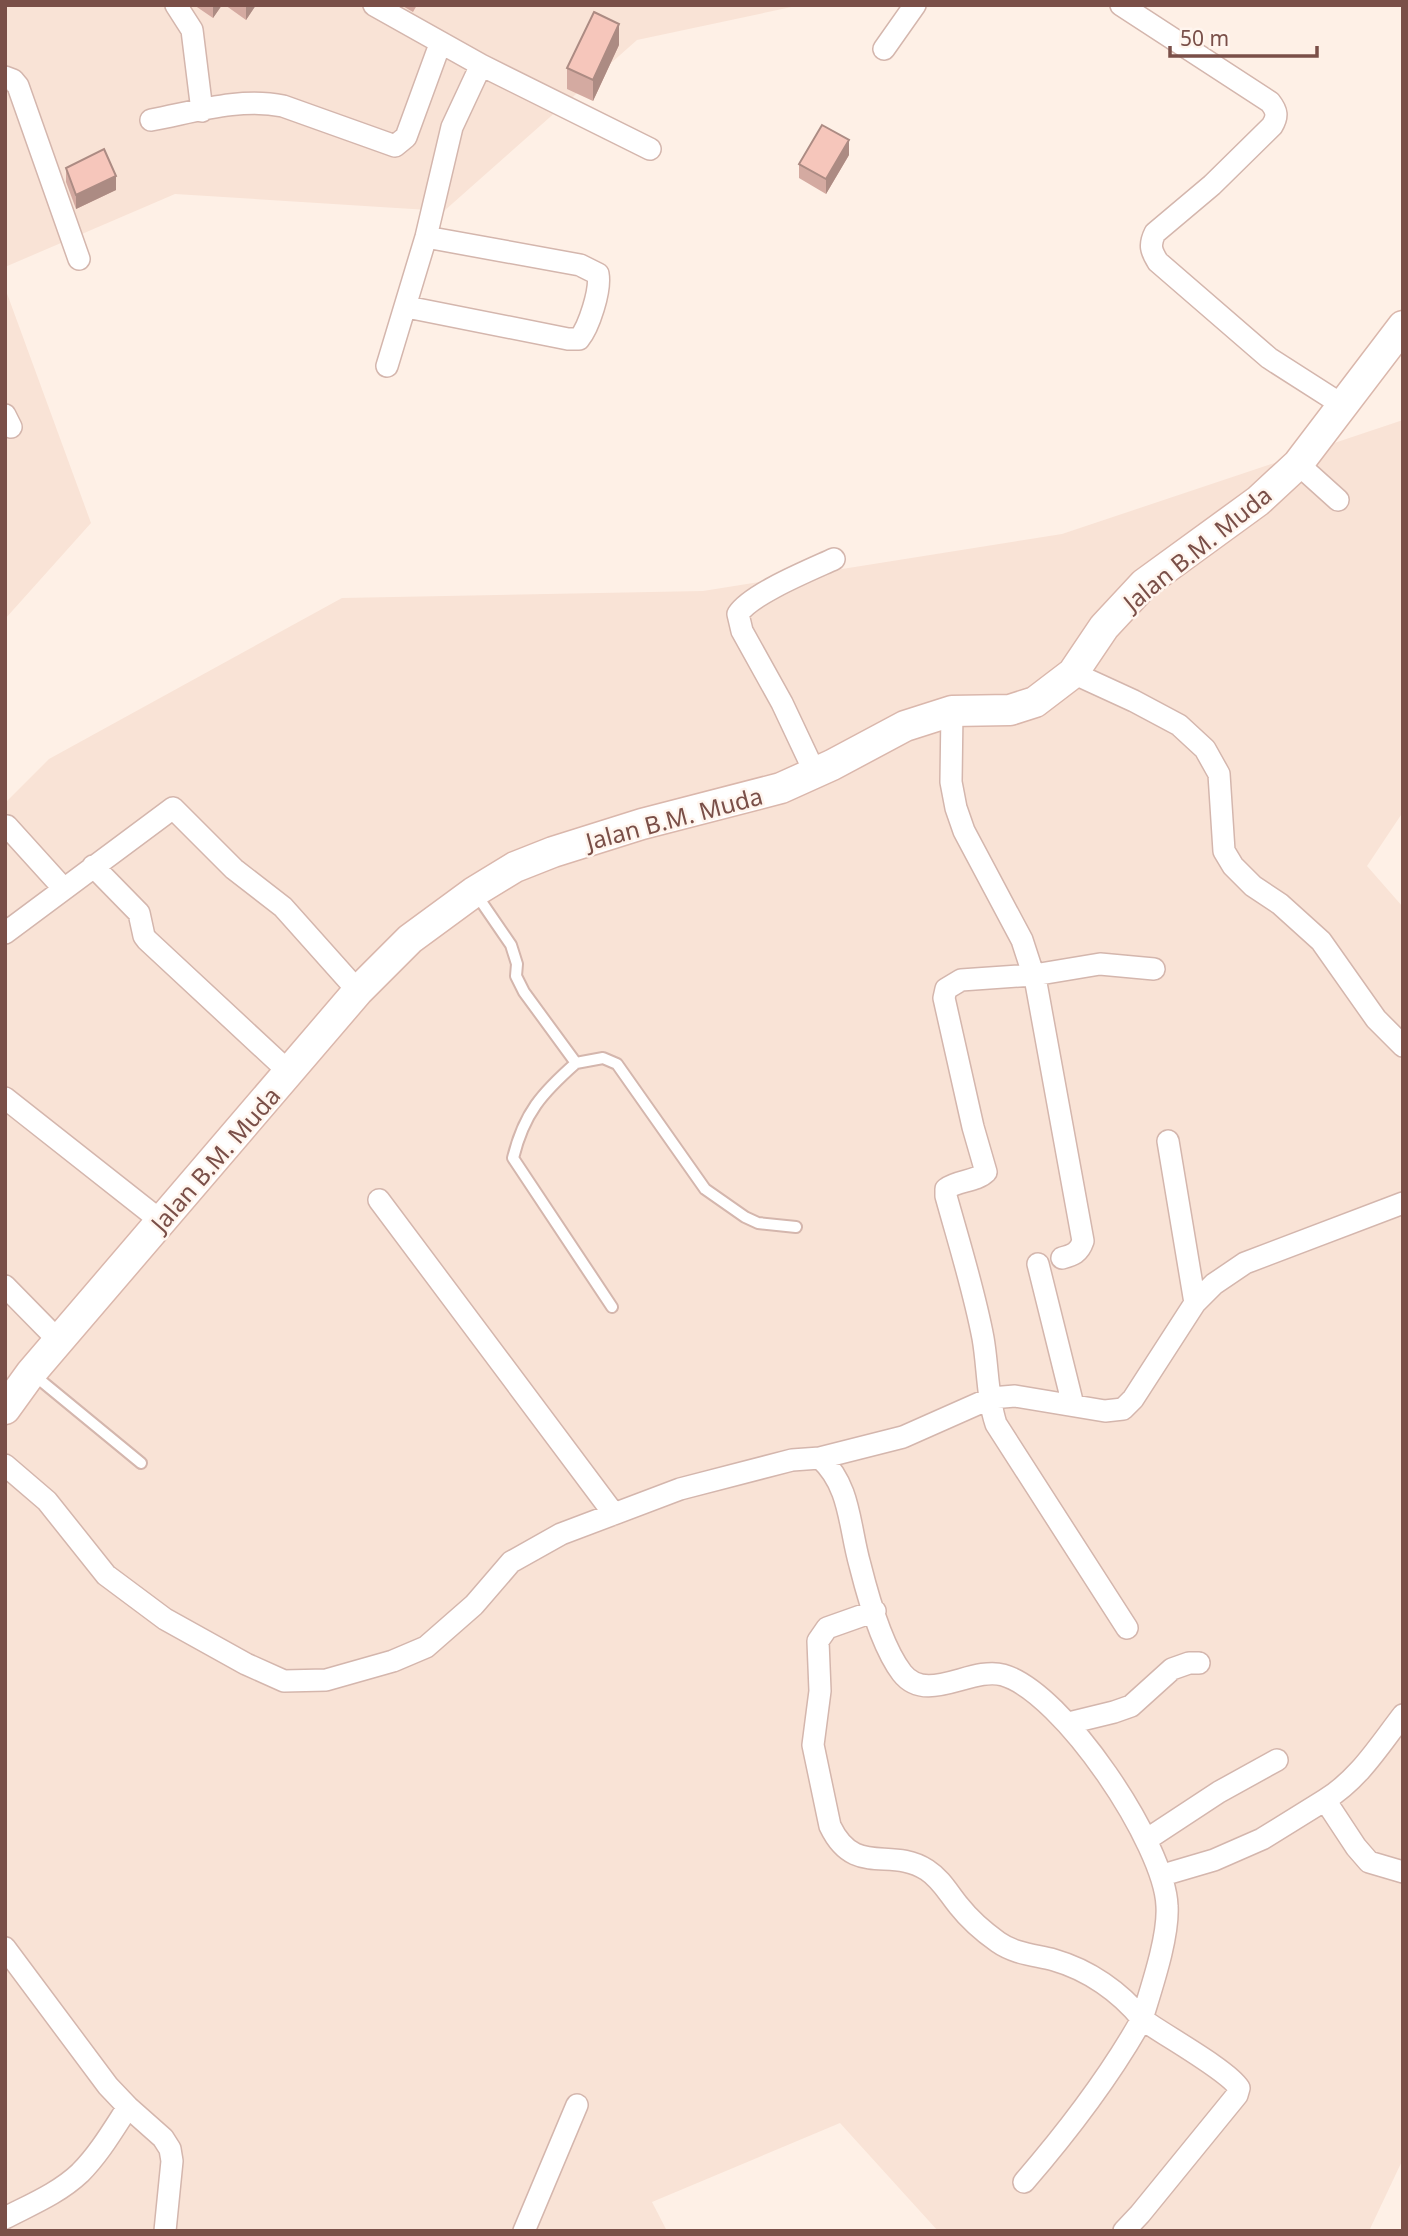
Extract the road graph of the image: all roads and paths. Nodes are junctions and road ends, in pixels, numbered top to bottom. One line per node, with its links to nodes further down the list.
1 (176, 5): 9 (street)
2 (374, 5): 5 (street)
3 (915, 5): 6 (street)
4 (1121, 5): 17 (street)
5 (440, 44): 7 (street); 9 (street)
6 (884, 50)
7 (481, 65): 11 (street); 12 (street)
8 (5, 77): 13 (street)
9 (202, 111): 10 (street)
10 (151, 120)
11 (650, 149)
12 (426, 237): 14 (street); 14 (street)
13 (79, 258)
14 (407, 307): 16 (street)
15 (1403, 326): 17 (street, Jalan B.M. Muda)
16 (387, 366)
17 (1344, 406): 18 (street, Jalan B.M. Muda)
18 (1298, 464): 19 (street); 21 (street, Jalan B.M. Muda)
19 (1338, 500)
20 (834, 559): 23 (street)
21 (1073, 673): 22 (street, Jalan B.M. Muda); 32 (street)
22 (952, 711): 23 (street, Jalan B.M. Muda); 30 (street)
23 (815, 773): 27 (street, Jalan B.M. Muda)
24 (7, 826): 26 (street)
25 (93, 866): 26 (street); 31 (street); 34 (street)
26 (64, 889): 28 (street)
27 (474, 892): 31 (street, Jalan B.M. Muda); 33 (lane)
28 (5, 933)
29 (1154, 969): 30 (street)
30 (1034, 975): 41 (street); 48 (street)
31 (358, 991): 34 (street, Jalan B.M. Muda)
32 (1403, 1046)
33 (576, 1063): 40 (lane); 45 (lane)
34 (289, 1072): 39 (street, Jalan B.M. Muda)
35 (5, 1098): 39 (street)
36 (1168, 1141): 44 (street)
37 (379, 1200): 54 (street)
38 (1403, 1203): 44 (street)
39 (162, 1221): 46 (street, Jalan B.M. Muda)
40 (796, 1227)
41 (1062, 1258)
42 (1038, 1264): 49 (street)
43 (5, 1286): 46 (street)
44 (1195, 1303): 49 (street)
45 (612, 1307)
46 (59, 1341): 47 (street, Jalan B.M. Muda)
47 (31, 1373): 50 (street, Jalan B.M. Muda); 52 (lane)
48 (991, 1398): 49 (street); 51 (street); 56 (street)
49 (1073, 1405)
50 (5, 1409)
51 (820, 1458): 54 (street); 55 (street)
52 (141, 1463)
53 (5, 1465): 54 (street)
54 (614, 1514)
55 (875, 1611): 59 (street); 66 (street)
56 (1127, 1628)
57 (1199, 1662): 59 (street)
58 (1403, 1715): 61 (street)
59 (1069, 1723): 62 (street)
60 (1277, 1760): 62 (street)
61 (1325, 1800): 63 (street); 64 (street)
62 (1146, 1840): 64 (street)
63 (1403, 1872)
64 (1163, 1875): 66 (street)
65 (5, 1948): 68 (street)
66 (1142, 2019): 69 (street); 73 (street)
67 (577, 2105): 72 (street)
68 (128, 2107): 70 (street); 71 (street)
69 (1024, 2182)
70 (5, 2218)
71 (165, 2231)
72 (524, 2231)
73 (1124, 2231)

